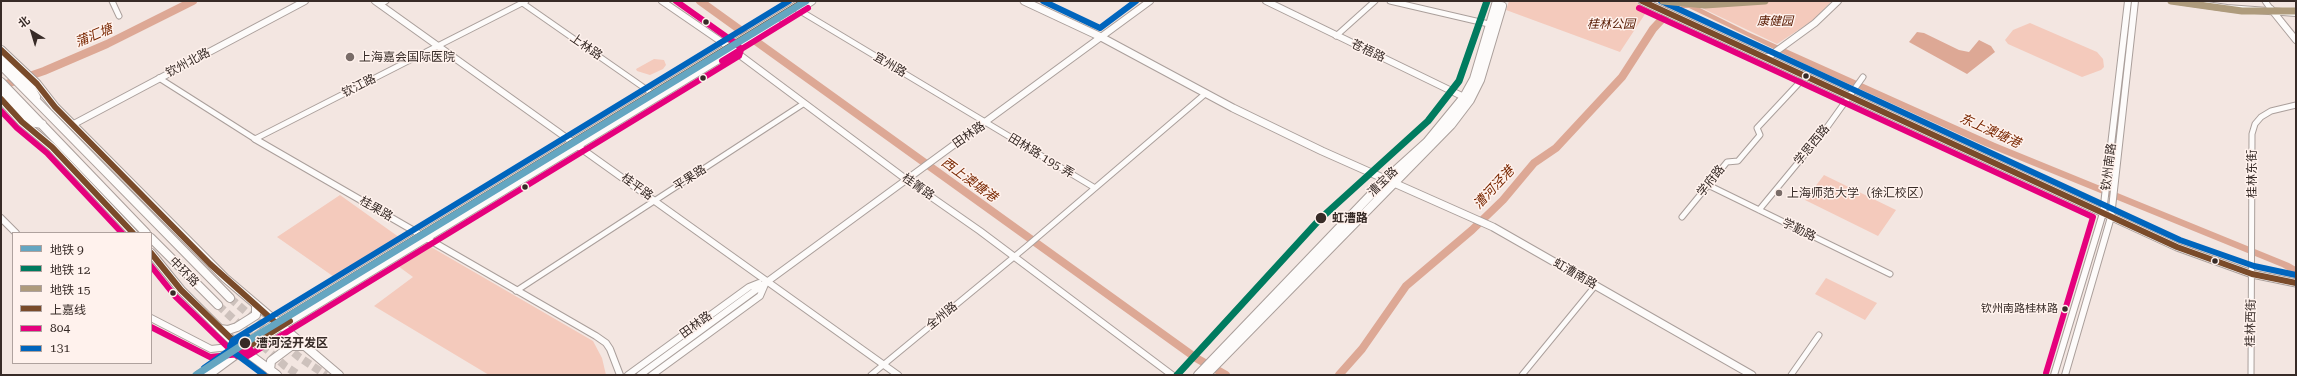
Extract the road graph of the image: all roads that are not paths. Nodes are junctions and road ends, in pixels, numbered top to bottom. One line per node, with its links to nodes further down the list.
1 (112, 1): 29 (street)
2 (305, 1): 40 (street, 钦州北路)
3 (386, 1): 23 (street)
4 (662, 1): 35 (street, 桂箐路)
5 (804, 1): 25 (main road)
6 (812, 1): 25 (main road)
7 (1024, 1): 32 (main road)
8 (1150, 1): 32 (street, 田林路)
9 (1266, 1): 31 (street, 苍梧路)
10 (1375, 1): 31 (street)
11 (1390, 1): 30 (street)
12 (1497, 1): 30 (main road, 漕宝路)
13 (1503, 1): 30 (main road, 漕宝路)
14 (1642, 1): 24 (main road)
15 (1650, 1): 24 (main road)
16 (1838, 1): 37 (street)
17 (2128, 1): 63 (street, 钦州南路)
18 (2136, 1): 63 (street, 钦州南路)
19 (2179, 1): 26 (street)
20 (2194, 1): 26 (street)
21 (2265, 1): 26 (street)
22 (522, 2): 34 (street, 钦江路); 47 (street, 上林路)
23 (378, 3): 34 (street, 桂平路)
24 (1658, 4): 37 (main road)
25 (796, 8): 35 (main road); 52 (street, 宜州路)
26 (2271, 9): 27 (street); 28 (street); 33 (street)
27 (2296, 9)
28 (2296, 13)
29 (119, 16)
30 (1493, 25): 49 (main road, 漕宝路)
31 (1336, 36): 49 (street, 苍梧路)
32 (1101, 37): 48 (main road); 52 (street, 田林路)
33 (2296, 40)
34 (439, 46): 54 (street, 钦江路); 55 (street, 桂平路)
35 (731, 49): 47 (main road); 50 (street, 桂箐路); 55 (main road)
36 (2, 51): 39 (main road)
37 (1771, 55): 45 (main road)
38 (1, 65): 39 (main road, 中环路)
39 (18, 73): 44 (main road, 中环路); 44 (main road)
40 (159, 78): 53 (street, 钦州北路); 54 (street, 桂果路)
41 (1862, 78): 45 (street, 学思西路)
42 (1, 82): 46 (main road)
43 (1800, 82): 59 (street, 学府路)
44 (28, 84): 53 (main road); 80 (main road, 中环路)
45 (1852, 92): 62 (street, 学思西路); 63 (main road)
46 (4, 93): 67 (main road); 68 (main road)
47 (653, 94): 55 (main road)
48 (1205, 94): 56 (main road); 60 (street, 全州路)
49 (1467, 98): 56 (main road, 漕宝路); 58 (main road, 漕宝路)
50 (803, 104): 57 (street, 桂箐路); 61 (street, 平果路)
51 (2296, 105): 73 (street, 桂林东街)
52 (986, 123): 57 (street, 田林路); 60 (street, 田林路 195 弄)
53 (72, 125): 82 (main road)
54 (255, 139): 69 (street, 桂果路)
55 (577, 144): 61 (street, 桂平路); 69 (main road)
56 (1386, 179): 58 (main road); 89 (main road, 漕宝路)
57 (907, 180): 72 (street, 桂箐路); 76 (street, 田林路)
58 (1394, 183): 78 (main road, 虹漕南路); 89 (main road, 漕宝路)
59 (1708, 185): 62 (street, 学勤路); 64 (street, 学府路)
60 (1096, 188): 72 (street, 全州路)
61 (655, 200): 76 (street, 桂平路); 79 (street, 平果路)
62 (1759, 210): 74 (street, 学勤路)
63 (2107, 213): 73 (main road); 106 (street, 钦州南路); 107 (street, 钦州南路)
64 (1682, 217)
65 (1, 218): 66 (street)
66 (15, 232)
67 (132, 232)
68 (145, 232)
69 (424, 237): 79 (street, 桂果路); 84 (main road)
70 (152, 239): 81 (main road, 中环路)
71 (152, 254): 85 (main road)
72 (1013, 258): 90 (street, 全州路); 102 (street, 桂箐路)
73 (2252, 272): 75 (main road); 77 (main road); 108 (street, 桂林西街)
74 (1890, 274)
75 (2296, 279)
76 (766, 280): 90 (street, 桂平路); 97 (street, 田林路); 98 (street, 田林路); 99 (street, 田林路)
77 (2296, 283)
78 (1596, 286): 103 (street); 104 (main road, 虹漕南路)
79 (516, 291): 96 (street, 桂果路)
80 (230, 298)
81 (218, 305)
82 (256, 307): 84 (main road); 85 (main road)
83 (152, 319): 88 (street)
84 (278, 325): 87 (main road); 88 (main road)
85 (220, 329): 88 (main road)
86 (1819, 335): 105 (street)
87 (303, 346): 91 (main road); 95 (main road)
88 (241, 348): 91 (main road); 93 (main road); 94 (main road)
89 (1217, 360): 92 (main road, 漕宝路)
90 (883, 365): 100 (street, 全州路); 101 (street, 桂平路)
91 (274, 372)
92 (1204, 373)
93 (198, 375)
94 (209, 375)
95 (339, 375)
96 (620, 375)
97 (628, 375)
98 (640, 375)
99 (652, 375)
100 (871, 375)
101 (898, 375)
102 (1172, 375)
103 (1522, 375)
104 (1752, 375)
105 (1791, 375)
106 (2054, 375)
107 (2065, 375)
108 (2251, 375)

